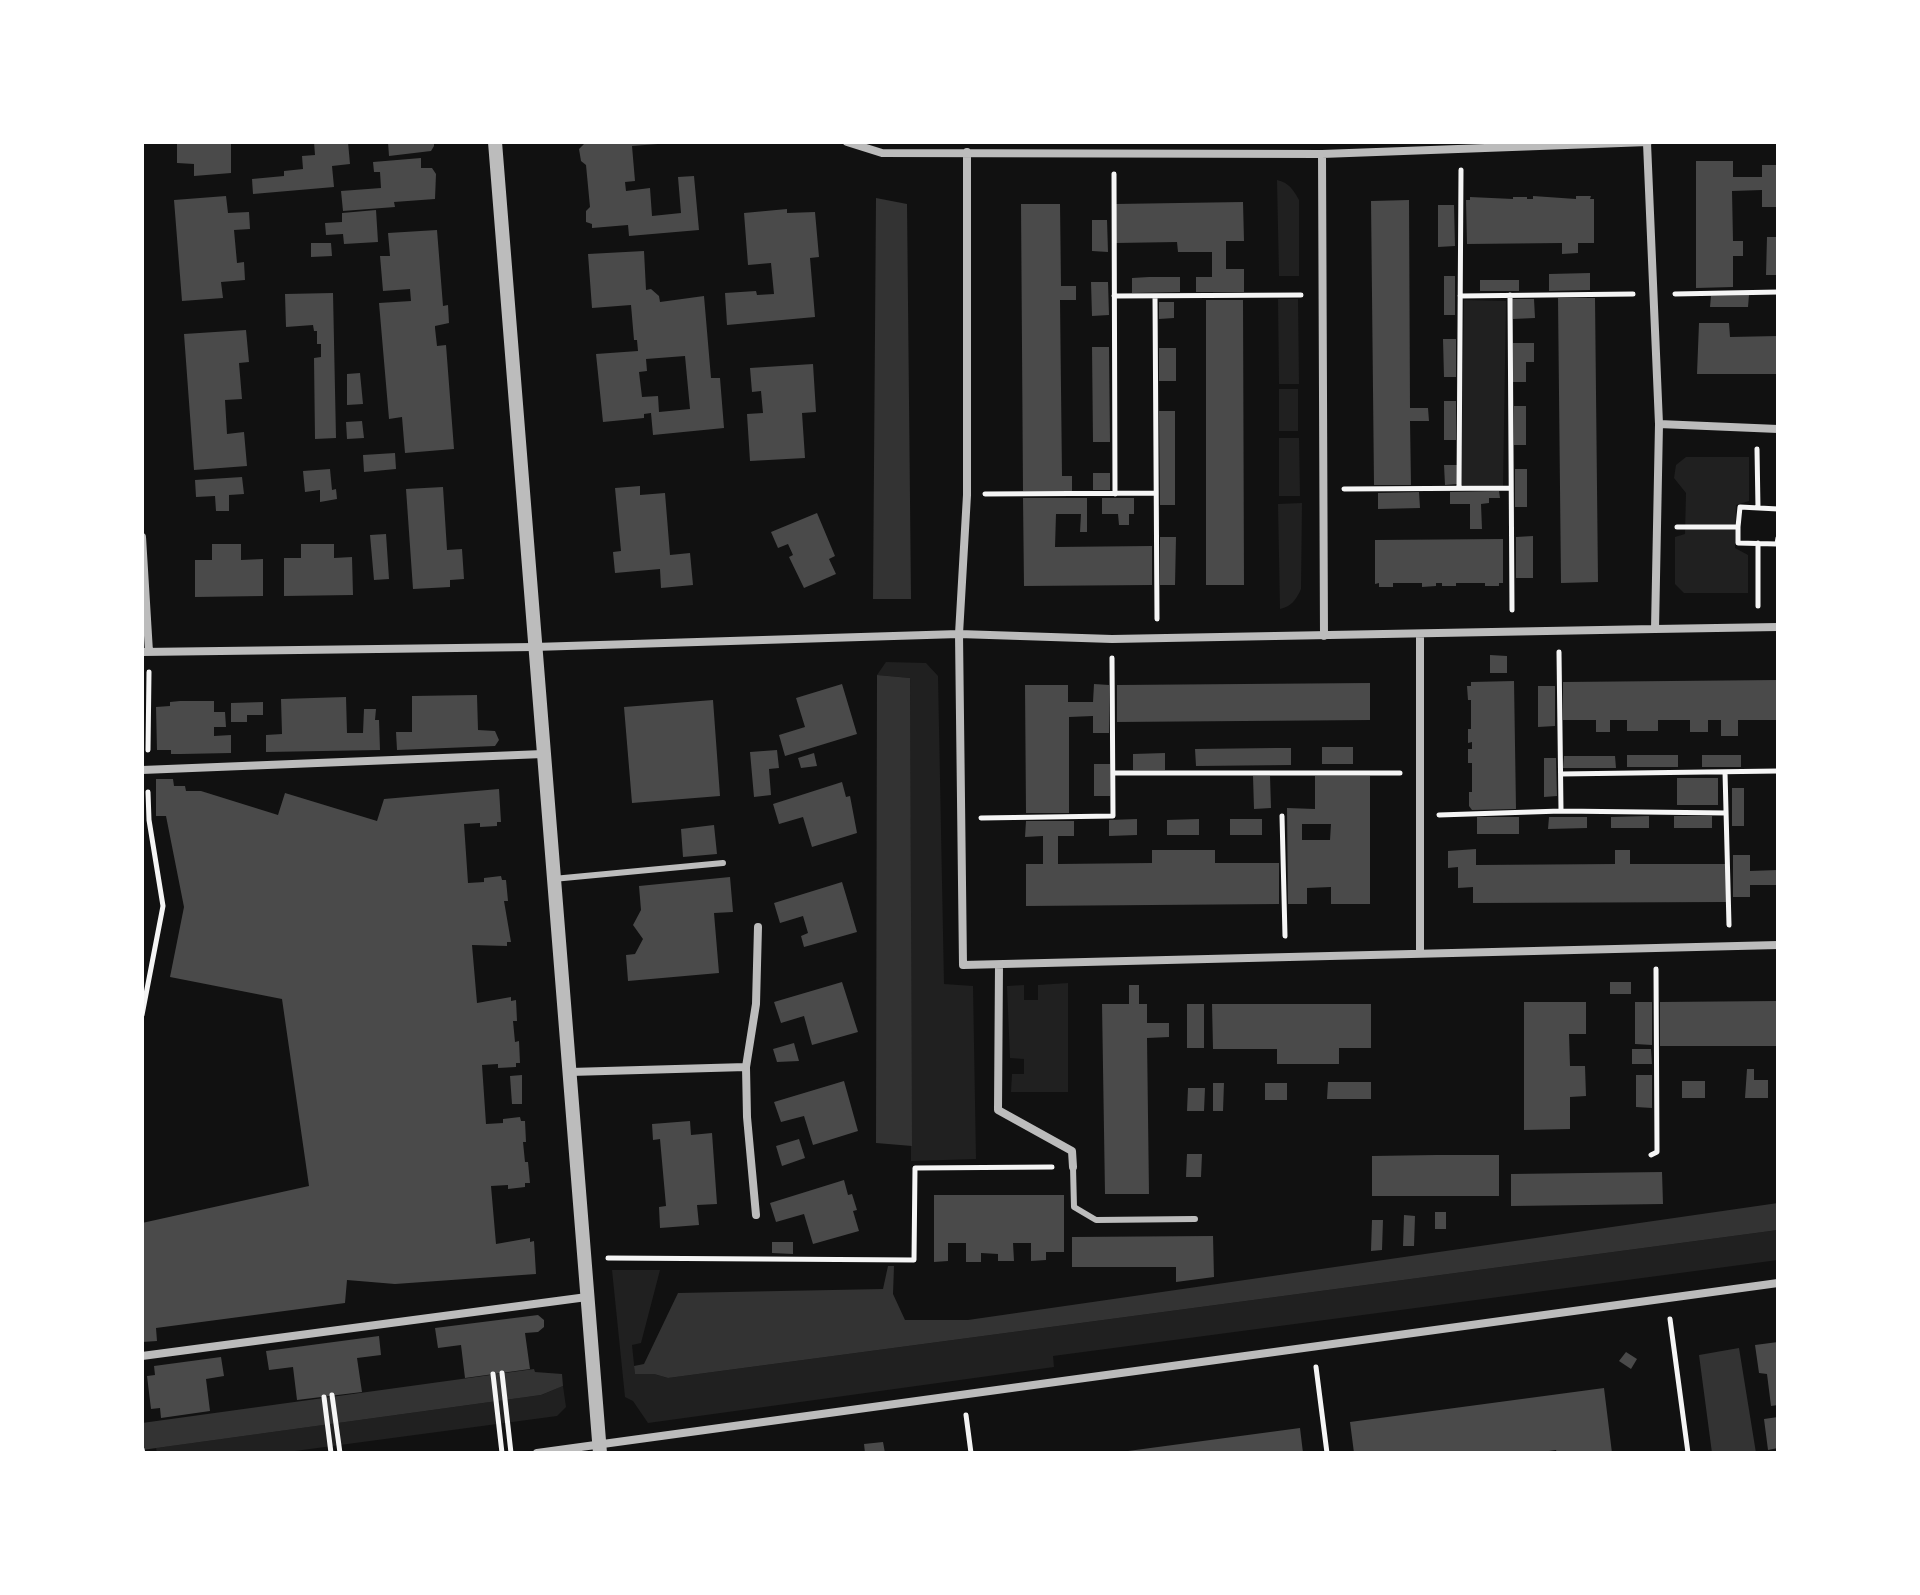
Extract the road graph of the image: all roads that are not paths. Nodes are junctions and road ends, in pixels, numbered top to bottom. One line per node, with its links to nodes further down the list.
1 (495, 142): 15 (street)
2 (847, 142): 5 (street)
3 (1648, 143): 4 (street); 7 (street)
4 (1422, 146): 6 (street)
5 (967, 152): 6 (street); 12 (street)
6 (1322, 154): 14 (street)
7 (1659, 424): 8 (street); 11 (street)
8 (1778, 429)
9 (142, 537): 16 (street)
10 (1778, 627): 11 (street)
11 (1655, 629): 13 (street)
12 (959, 634): 14 (street); 15 (street); 24 (street)
13 (1420, 634): 14 (street); 23 (street)
14 (1324, 636)
15 (534, 647): 16 (street); 17 (street)
16 (146, 652)
17 (543, 754): 18 (street); 20 (street)
18 (145, 770)
19 (723, 863): 20 (lane)
20 (553, 879): 26 (street)
21 (758, 927): 25 (street)
22 (1778, 945): 23 (street)
23 (1420, 953): 24 (street)
24 (999, 965): 27 (street)
25 (746, 1067): 26 (street); 28 (street)
26 (570, 1072): 31 (street)
27 (1073, 1167): 29 (lane)
28 (756, 1215)
29 (1195, 1219)
30 (1778, 1283): 33 (street)
31 (587, 1297): 32 (street); 33 (street)
32 (142, 1356)
33 (600, 1449): 34 (street)
34 (537, 1453)

